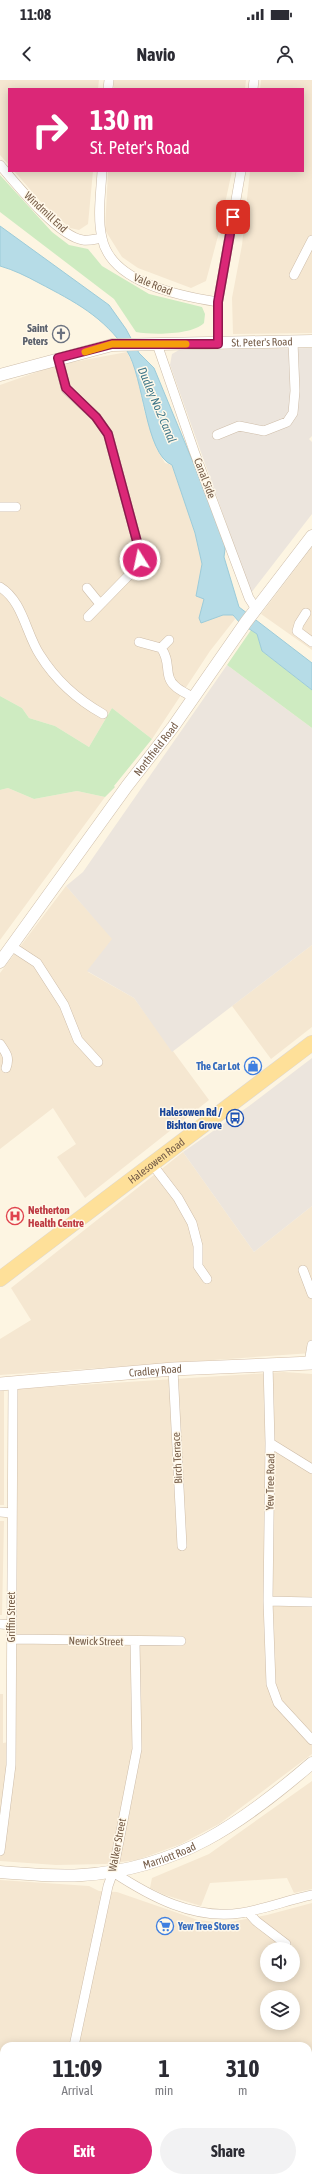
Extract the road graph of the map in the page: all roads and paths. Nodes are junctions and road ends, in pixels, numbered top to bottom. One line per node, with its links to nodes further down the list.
1 (0, 166): 4 (street, Windmill End)
2 (102, 172): 4 (street, Vale Road)
3 (241, 172): 7 (street)
4 (102, 238): 7 (street, Vale Road)
5 (312, 240): 6 (street)
6 (294, 275)
7 (218, 302): 11 (street)
8 (312, 341): 9 (street, St. Peter's Road)
9 (293, 342): 11 (street, St. Peter's Road); 14 (street)
10 (157, 344): 11 (street, St. Peter's Road); 12 (street, St. Peter's Road); 21 (street, Canal Side)
11 (218, 344)
12 (58, 358): 13 (street, St. Peter's Road); 20 (street)
13 (0, 375)
14 (217, 435)
15 (0, 507): 16 (street)
16 (16, 507)
17 (312, 536): 21 (street, Northfield Road)
18 (0, 587): 29 (street)
19 (87, 588): 20 (street)
20 (100, 604): 23 (street)
21 (256, 610): 28 (street, Northfield Road)
22 (306, 613): 26 (street)
23 (88, 617)
24 (169, 640): 27 (street)
25 (139, 642): 27 (street)
26 (312, 642)
27 (161, 648): 28 (street)
28 (194, 698): 30 (street, Northfield Road)
29 (103, 714)
30 (11, 946): 31 (street, Northfield Road); 34 (street)
31 (0, 962)
32 (312, 1043): 36 (main road, Halesowen Road)
33 (0, 1044): 35 (street)
34 (98, 1062)
35 (6, 1068)
36 (152, 1164): 38 (main road, Halesowen Road); 39 (street)
37 (303, 1270): 40 (street)
38 (0, 1279)
39 (207, 1279)
40 (312, 1294)
41 (312, 1345): 42 (street)
42 (310, 1363): 43 (main road, Cradley Road)
43 (268, 1364): 44 (main road, Cradley Road); 46 (street, Yew Tree Road)
44 (173, 1369): 45 (main road, Cradley Road); 50 (street, Birch Terrace)
45 (6, 1384): 49 (street, Griffin Street)
46 (270, 1443): 47 (street); 51 (street, Yew Tree Road)
47 (312, 1469)
48 (0, 1512): 49 (street)
49 (11, 1513): 54 (street, Griffin Street)
50 (182, 1546)
51 (268, 1601): 52 (street); 58 (street, Yew Tree Road)
52 (312, 1602)
53 (0, 1624): 54 (street)
54 (11, 1625): 55 (street, Griffin Street)
55 (12, 1639): 57 (street, Newick Street); 60 (street, Griffin Street)
56 (181, 1641): 57 (street, Newick Street)
57 (136, 1642): 62 (street, Walker Street)
58 (312, 1740)
59 (312, 1763): 62 (street, Marriott Road)
60 (0, 1851)
61 (0, 1872): 62 (street, Marriott Road)
62 (113, 1872): 64 (street); 66 (street, Walker Street)
63 (312, 1895): 64 (street)
64 (248, 1912): 65 (street)
65 (283, 1942)
66 (75, 2042)

